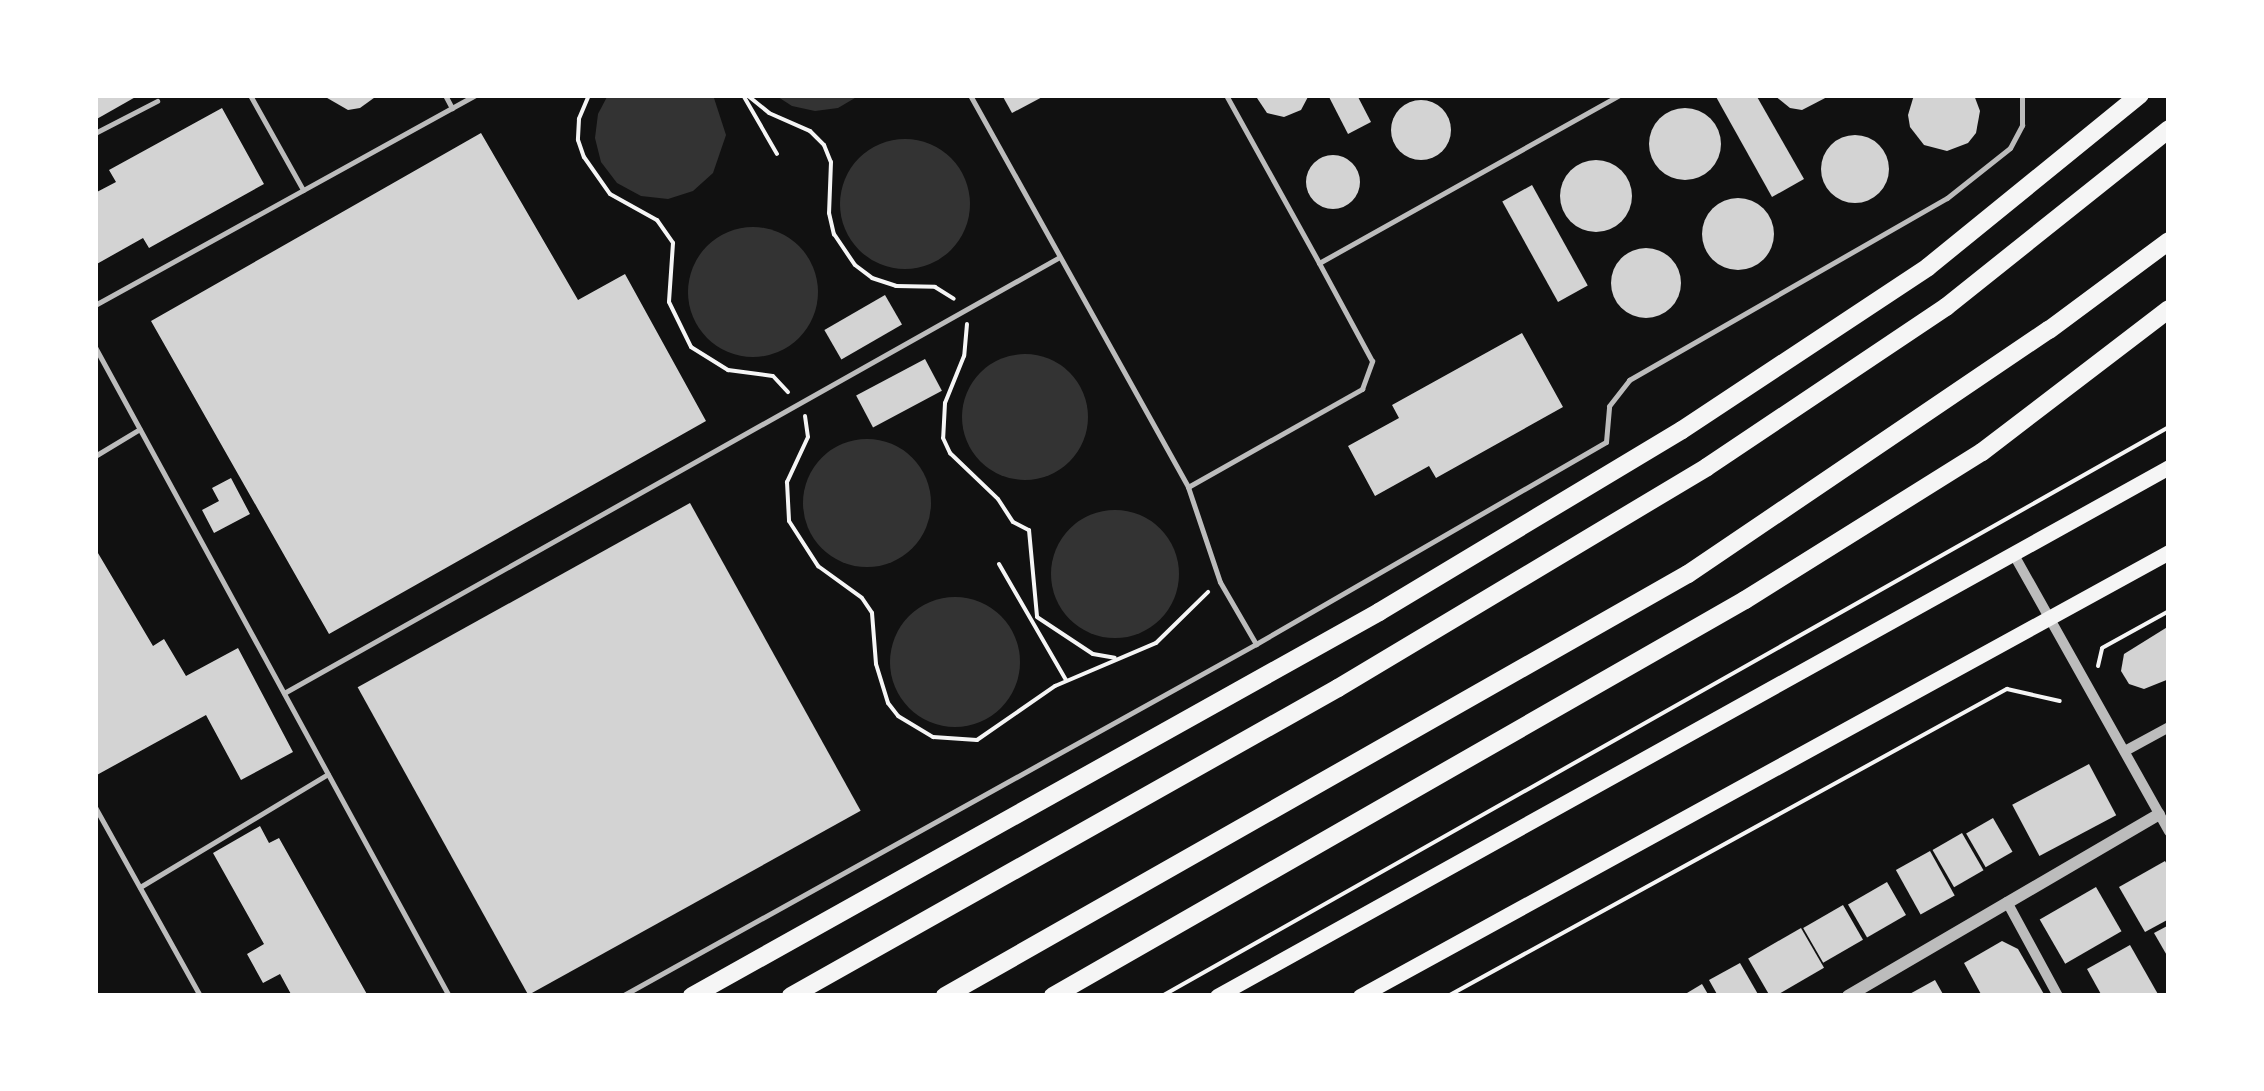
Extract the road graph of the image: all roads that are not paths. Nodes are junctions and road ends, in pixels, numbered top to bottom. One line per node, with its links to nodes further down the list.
1 (250, 95): 13 (lane)
2 (445, 95): 10 (lane)
3 (476, 95): 10 (lane)
4 (970, 95): 15 (lane)
5 (1226, 95): 16 (lane)
6 (1619, 95): 16 (lane)
7 (2022, 95): 27 (lane)
8 (2140, 95): 40 (highway)
9 (157, 101): 12 (lane)
10 (452, 108): 13 (lane)
11 (2169, 129): 41 (highway)
12 (95, 133)
13 (303, 190): 17 (lane)
14 (2169, 240): 42 (highway)
15 (1058, 258): 23 (lane); 28 (lane)
16 (1319, 263): 23 (lane)
17 (95, 305)
18 (2169, 309): 43 (highway)
19 (95, 347): 20 (lane)
20 (140, 429): 21 (lane); 28 (lane)
21 (95, 456)
22 (2169, 468): 25 (main road)
23 (1188, 487): 27 (lane)
24 (2169, 552): 26 (main road)
25 (2014, 555): 26 (street); 44 (main road)
26 (2048, 617): 30 (street); 45 (main road)
27 (1256, 644): 39 (lane)
28 (284, 693): 31 (lane)
29 (2169, 727): 30 (street)
30 (2125, 751): 33 (street)
31 (328, 774): 35 (lane); 38 (lane)
32 (95, 808): 35 (lane)
33 (2159, 814): 34 (street); 36 (street)
34 (2169, 831)
35 (140, 888): 37 (lane)
36 (2007, 902): 46 (street); 47 (street)
37 (200, 996)
38 (449, 996)
39 (622, 996)
40 (692, 996)
41 (790, 996)
42 (945, 996)
43 (1052, 996)
44 (1217, 996)
45 (1360, 996)
46 (1848, 996)
47 (2058, 996)

